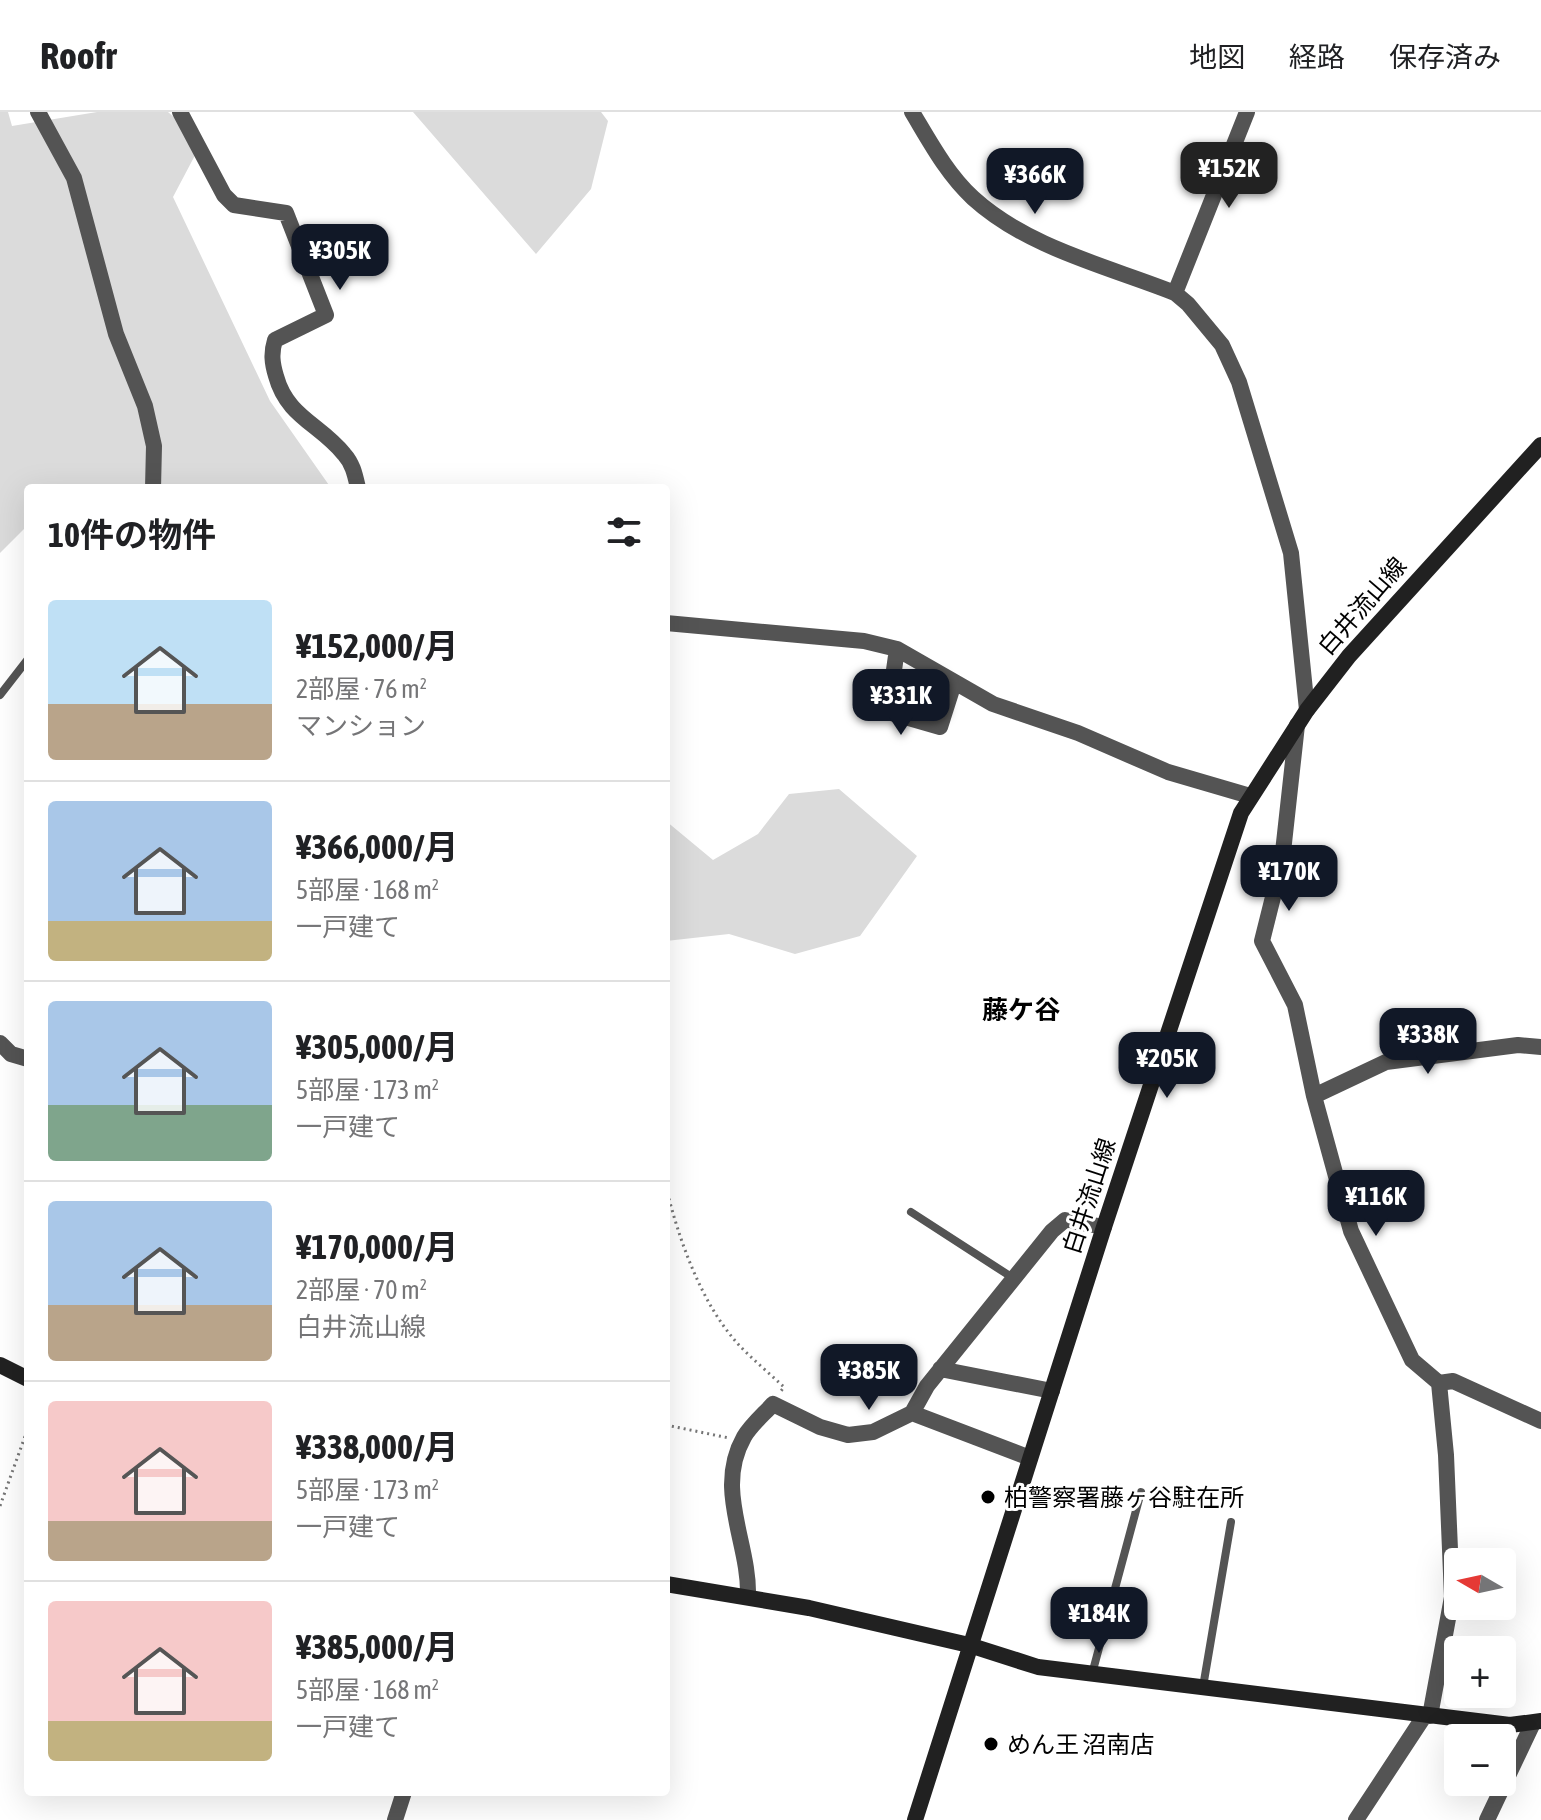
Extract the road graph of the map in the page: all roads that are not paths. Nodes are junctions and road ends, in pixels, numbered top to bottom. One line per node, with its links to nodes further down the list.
1 (38, 112): 7 (street)
2 (180, 112): 8 (street)
3 (912, 112): 5 (street)
4 (1247, 112): 5 (street)
5 (1175, 293): 14 (street)
6 (1541, 445): 14 (main road, 白井流山線)
7 (153, 484)
8 (357, 484)
9 (670, 623): 10 (street)
10 (897, 649): 12 (street); 12 (street)
11 (24, 664): 13 (lane)
12 (954, 683): 16 (street)
13 (0, 695)
14 (1307, 710): 15 (main road, 白井流山線)
15 (1297, 725): 16 (main road, 白井流山線); 20 (street)
16 (1250, 796): 22 (main road, 白井流山線)
17 (0, 1043): 19 (street)
18 (1541, 1047): 20 (street)
19 (24, 1058)
20 (1314, 1096): 27 (street)
21 (911, 1212): 23 (lane)
22 (1104, 1227): 23 (street); 28 (main road, 白井流山線)
23 (1013, 1278): 25 (street)
24 (0, 1365): 26 (main road)
25 (940, 1369): 28 (street); 29 (street)
26 (24, 1377)
27 (1439, 1383): 30 (street); 39 (street)
28 (1052, 1391): 31 (main road, 白井流山線)
29 (912, 1413): 31 (street); 35 (street)
30 (1541, 1421)
31 (1030, 1458): 36 (main road, 白井流山線)
32 (1141, 1492): 37 (lane)
33 (1231, 1522): 38 (lane)
34 (670, 1585): 35 (main road)
35 (748, 1597): 36 (main road)
36 (969, 1645): 37 (main road); 43 (main road, 白井流山線)
37 (1092, 1674): 38 (main road)
38 (1203, 1687): 39 (main road)
39 (1427, 1715): 40 (main road); 44 (street)
40 (1537, 1722): 45 (street)
41 (403, 1796): 42 (street)
42 (395, 1820)
43 (915, 1820)
44 (1356, 1820)
45 (1487, 1820)

